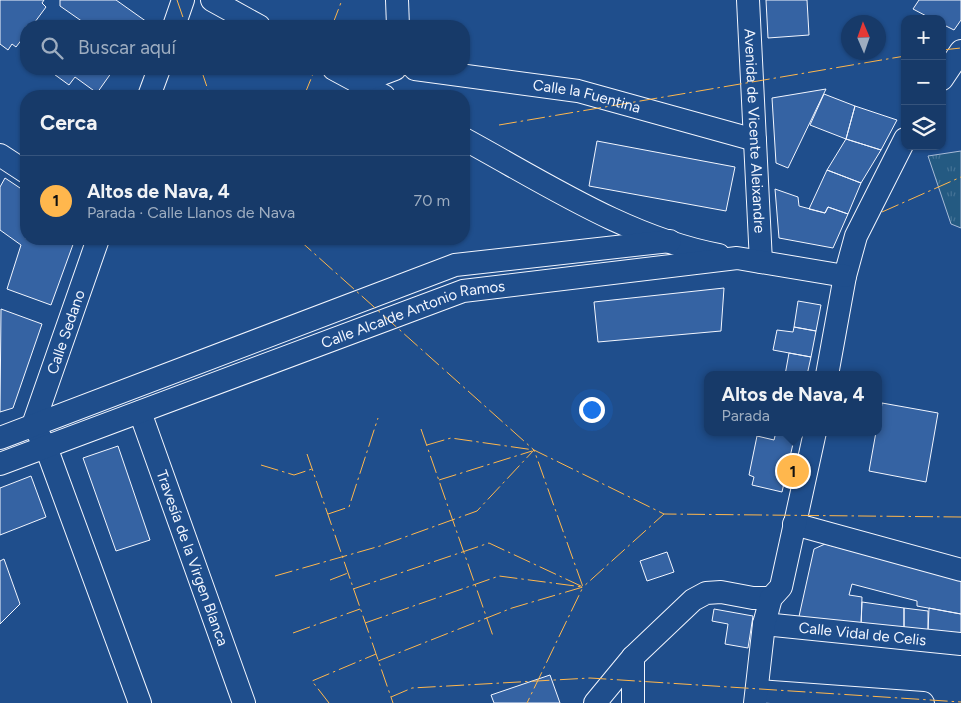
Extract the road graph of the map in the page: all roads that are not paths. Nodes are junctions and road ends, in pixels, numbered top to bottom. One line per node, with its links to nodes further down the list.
1 (183, 0): 5 (street)
2 (212, 0): 6 (street)
3 (397, 0): 7 (street)
4 (748, 0): 17 (street, Avenida de Vicente Aleixandre)
5 (176, 20)
6 (248, 20)
7 (398, 20)
8 (961, 51): 9 (street)
9 (946, 73)
10 (157, 75): 15 (street)
11 (344, 75): 14 (street)
12 (379, 75): 14 (street)
13 (459, 75): 17 (street, Calle la Fuentina)
14 (358, 83): 16 (street)
15 (151, 90)
16 (372, 90)
17 (755, 140): 25 (street, Avenida de Vicente Aleixandre)
18 (470, 142): 22 (street)
19 (901, 147): 26 (street)
20 (0, 155): 21 (street)
21 (20, 168)
22 (670, 242): 24 (street); 29 (street, Calle Alcalde Antonio Ramos)
23 (96, 245): 29 (street, Calle Sedano)
24 (738, 258): 25 (street, Calle Alcalde Antonio Ramos); 28 (street, Calle Alcalde Antonio Ramos)
25 (761, 262): 26 (street, Calle Alcalde Antonio Ramos)
26 (845, 276): 27 (street)
27 (828, 371)
28 (140, 412): 32 (street, Calle Alcalde Antonio Ramos); 42 (street, Travesía de la Virgen Blanca)
29 (33, 425): 31 (street, Calle Alcalde Antonio Ramos); 32 (street)
30 (814, 436): 34 (street)
31 (0, 438)
32 (46, 447): 33 (street, Calle Alcalde Antonio Ramos); 41 (street)
33 (0, 464)
34 (794, 524): 35 (street); 36 (street)
35 (961, 570)
36 (771, 598): 37 (street); 39 (street)
37 (764, 624): 38 (street, Calle Vidal de Celis); 40 (street)
38 (961, 644)
39 (633, 657): 43 (street); 44 (street)
40 (756, 697): 45 (street)
41 (140, 703)
42 (244, 703)
43 (595, 703)
44 (633, 703)
45 (923, 703)

